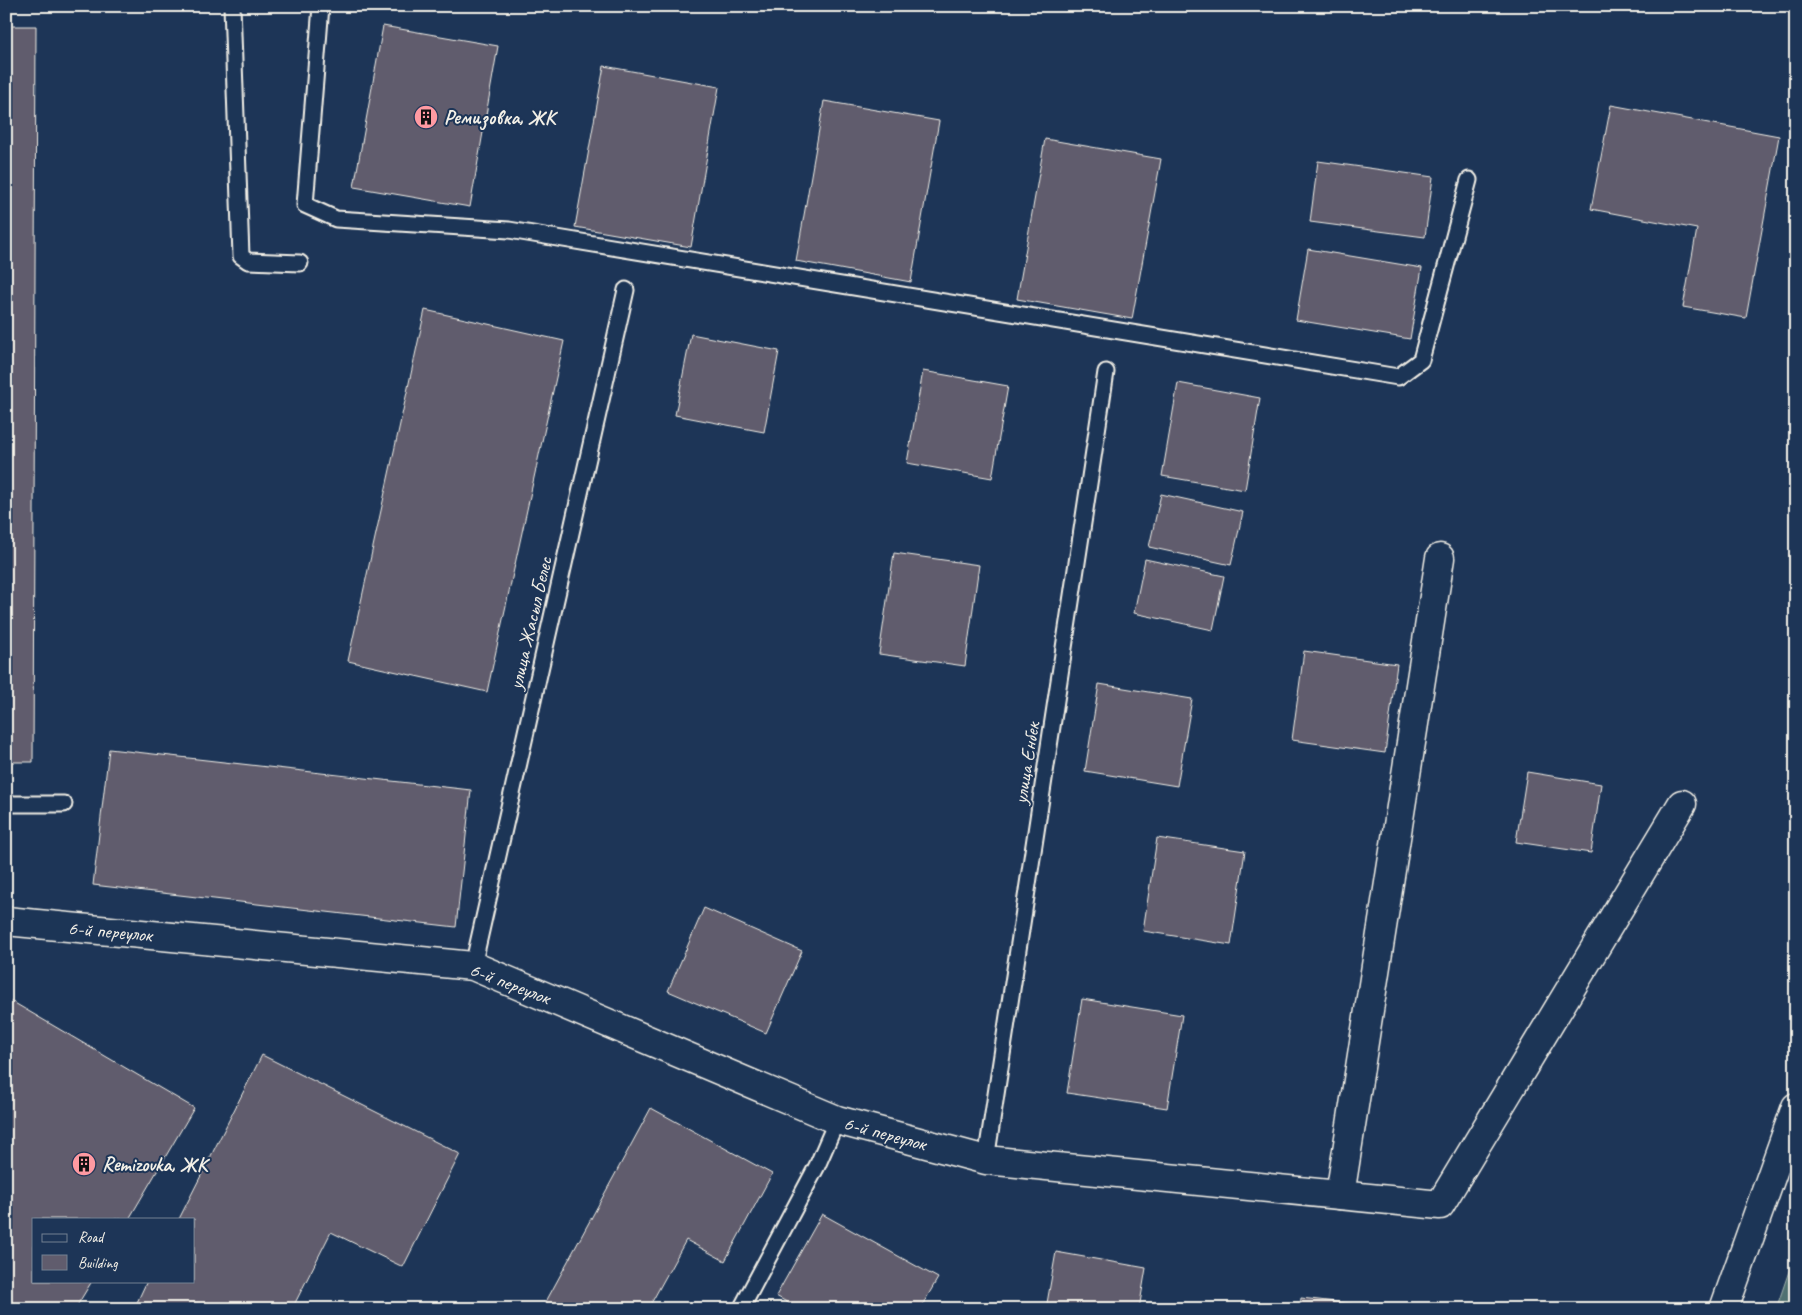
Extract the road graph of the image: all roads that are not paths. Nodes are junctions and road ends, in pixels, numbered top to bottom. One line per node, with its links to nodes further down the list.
1 (232, 6): 4 (lane)
2 (321, 6): 3 (lane)
3 (1469, 180)
4 (300, 263)
5 (626, 290): 12 (lane, улица Жасыл Белес)
6 (1106, 372): 15 (lane, улица Енбек)
7 (1440, 558): 16 (street)
8 (6, 804): 9 (lane)
9 (64, 804)
10 (1682, 804): 16 (street, 6-й переулок)
11 (6, 921): 12 (street, 6-й переулок)
12 (473, 966): 14 (street, 6-й переулок)
13 (1796, 1107): 18 (street)
14 (837, 1120): 15 (street, 6-й переулок); 17 (lane)
15 (986, 1160): 16 (street, 6-й переулок)
16 (1340, 1195)
17 (741, 1309)
18 (1724, 1309)

